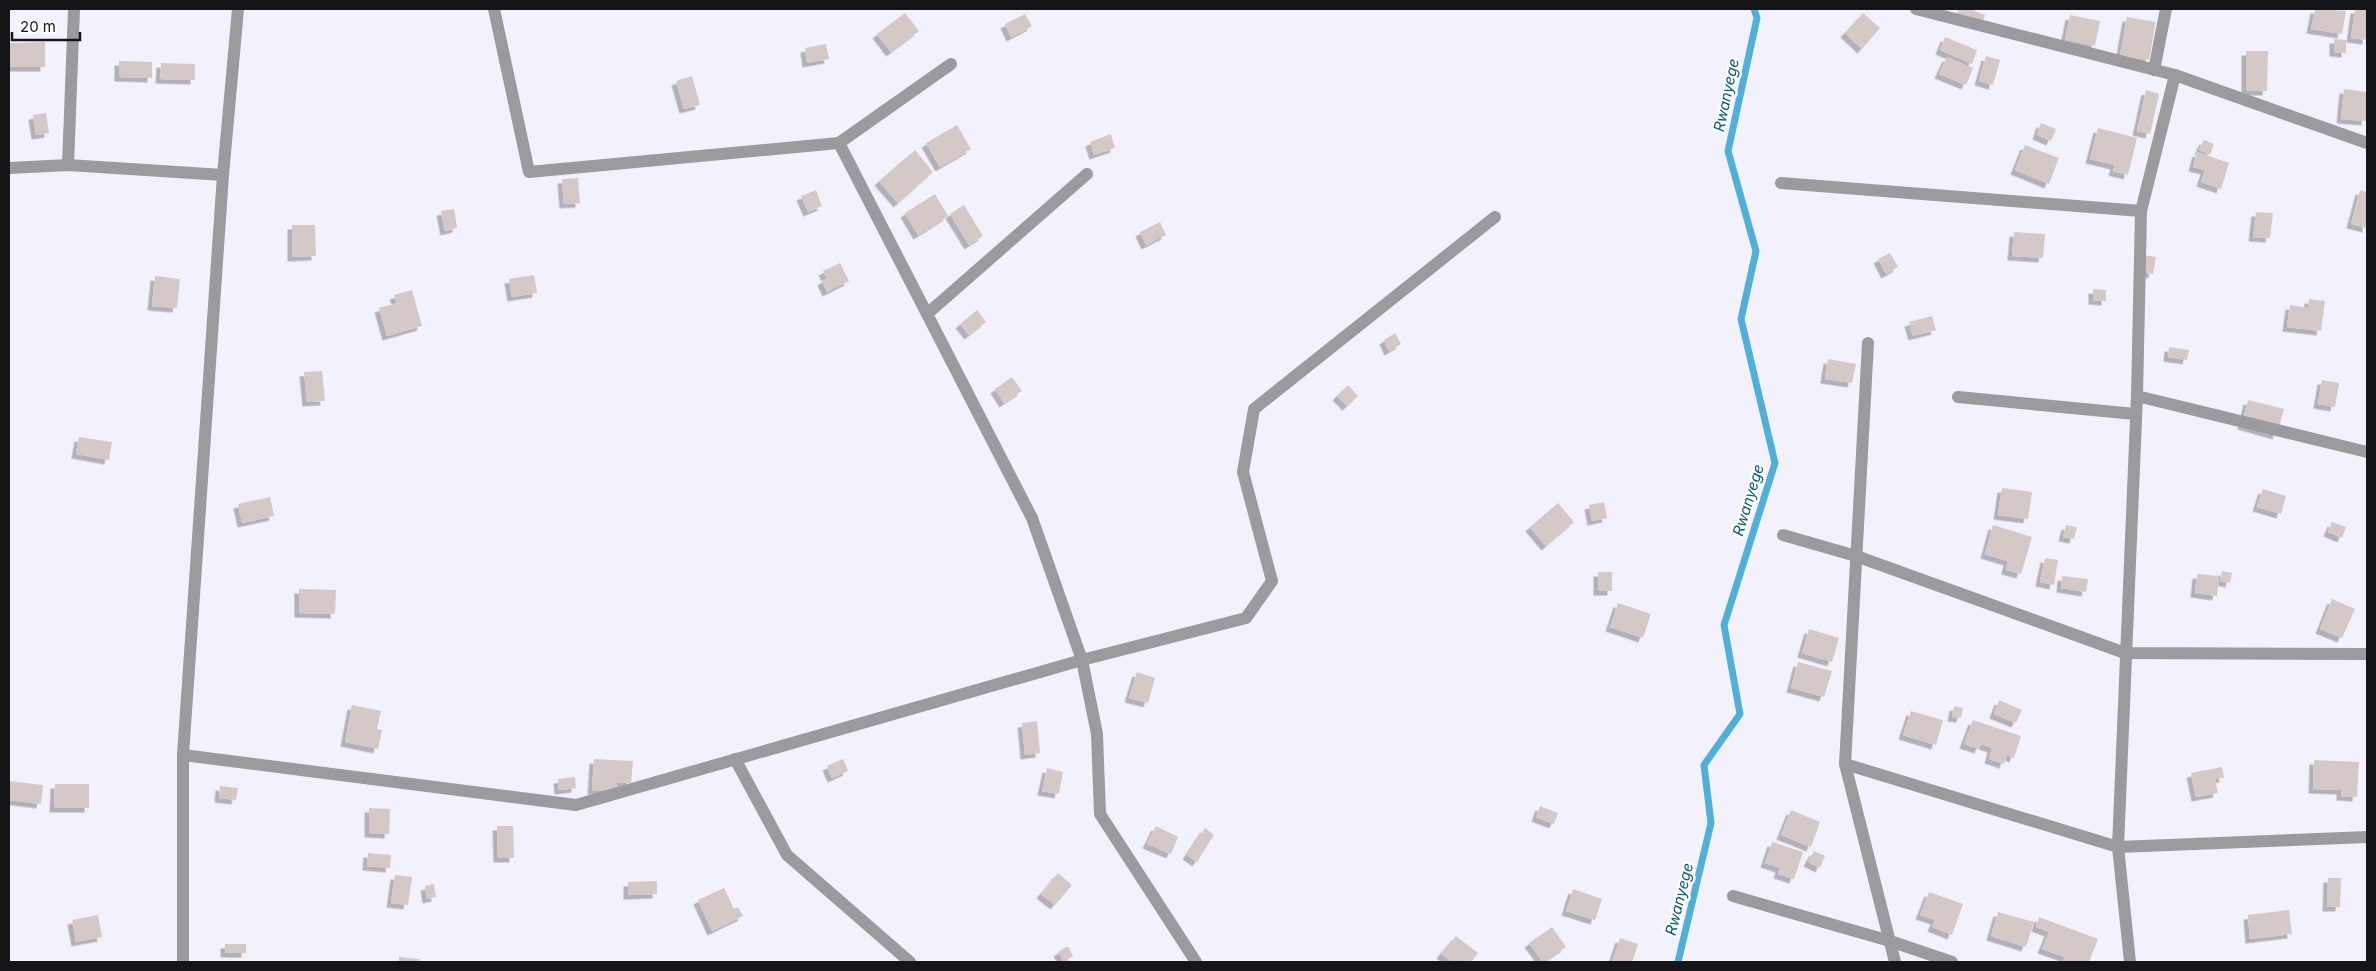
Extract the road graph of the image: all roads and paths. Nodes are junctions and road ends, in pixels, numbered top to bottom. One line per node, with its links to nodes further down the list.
1 (74, 9): 11 (street)
2 (238, 9): 14 (street)
3 (494, 9): 9 (street)
4 (1919, 9): 7 (street)
5 (2166, 9): 7 (street)
6 (951, 64): 9 (street)
7 (2154, 70): 8 (street)
8 (2175, 75): 10 (street); 16 (street)
9 (839, 143): 18 (street)
10 (2367, 143)
11 (68, 165): 12 (street); 14 (street)
12 (9, 168)
13 (1088, 174): 18 (street)
14 (223, 175): 29 (street)
15 (1781, 184): 16 (street)
16 (2141, 211): 20 (street)
17 (1495, 217): 28 (street)
18 (927, 314): 28 (street)
19 (1868, 343): 25 (street)
20 (2136, 396): 22 (street); 23 (street)
21 (1958, 397): 22 (street)
22 (2135, 414): 26 (street)
23 (2367, 452)
24 (1783, 535): 25 (street)
25 (1856, 556): 26 (street); 31 (street)
26 (2125, 653): 27 (street); 33 (street)
27 (2367, 654)
28 (1082, 660): 30 (street); 38 (street)
29 (183, 755): 30 (street); 36 (street)
30 (735, 759): 37 (street)
31 (1845, 764): 33 (street); 35 (street)
32 (2367, 837): 33 (street)
33 (2118, 847): 41 (street)
34 (1733, 896): 35 (street)
35 (1890, 941): 39 (street); 40 (street)
36 (183, 962)
37 (910, 962)
38 (1196, 962)
39 (1895, 962)
40 (1952, 962)
41 (2130, 962)

